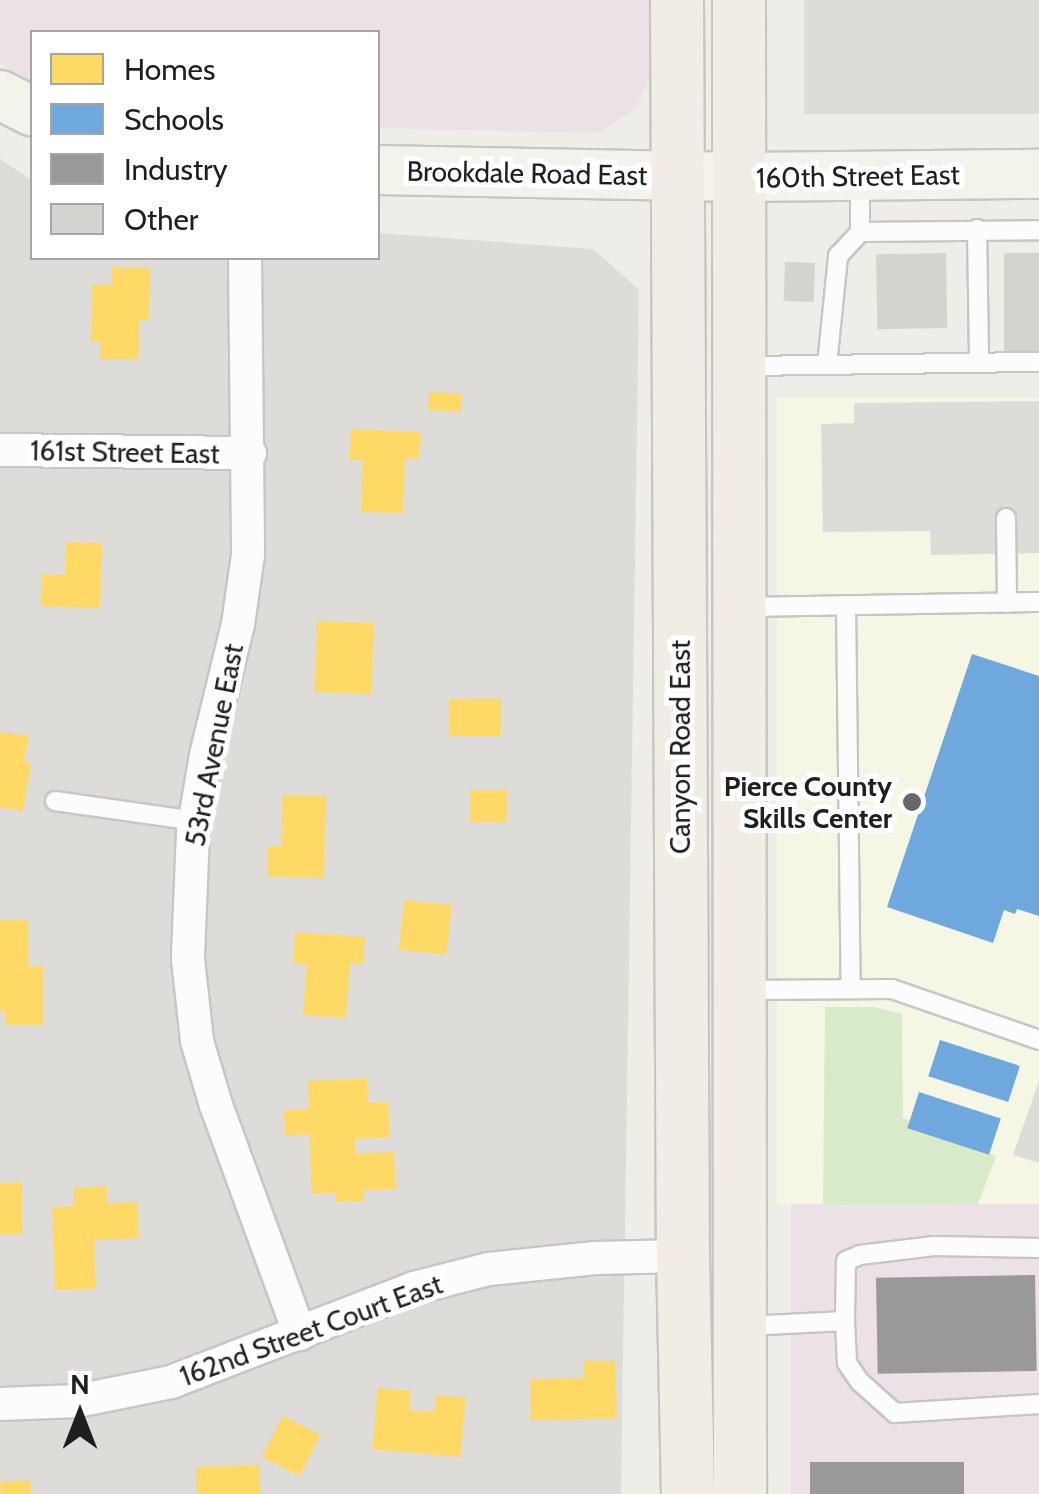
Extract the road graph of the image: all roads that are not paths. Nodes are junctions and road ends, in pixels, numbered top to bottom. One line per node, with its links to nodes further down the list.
1 (677, 0): 7 (main road, Canyon Road East)
2 (739, 0): 9 (main road)
3 (0, 95): 4 (main road)
4 (30, 110)
5 (380, 170): 7 (main road, Brookdale Road East)
6 (1039, 174): 8 (main road, 160th Street East)
7 (677, 176): 9 (main road, 160th Street East); 31 (main road, Canyon Road East)
8 (860, 176): 9 (main road, 160th Street East); 12 (lane)
9 (739, 177): 17 (main road)
10 (977, 229): 11 (lane); 12 (lane); 15 (lane)
11 (1039, 230)
12 (860, 232): 16 (lane)
13 (245, 260): 19 (street, 53rd Avenue East)
14 (1039, 362): 15 (lane)
15 (980, 363): 16 (lane)
16 (828, 365): 17 (lane)
17 (740, 366): 24 (main road)
18 (0, 450): 19 (street, 161st Street East)
19 (250, 453): 26 (street, 53rd Avenue East)
20 (1006, 518): 21 (lane)
21 (1007, 602): 22 (lane); 23 (lane)
22 (1039, 602)
23 (846, 605): 24 (lane); 27 (lane)
24 (742, 607): 28 (main road)
25 (55, 802): 26 (lane)
26 (195, 821): 34 (street, 53rd Avenue East)
27 (851, 987): 28 (lane); 29 (lane)
28 (741, 990): 33 (main road)
29 (1039, 1040)
30 (1039, 1248): 32 (lane)
31 (683, 1256): 34 (street, 162nd Street Court East); 37 (main road, Canyon Road East)
32 (845, 1321): 33 (lane); 36 (lane)
33 (740, 1326): 38 (main road)
34 (300, 1334): 35 (street, 162nd Street Court East)
35 (0, 1404)
36 (1039, 1404)
37 (688, 1494)
38 (740, 1494)

